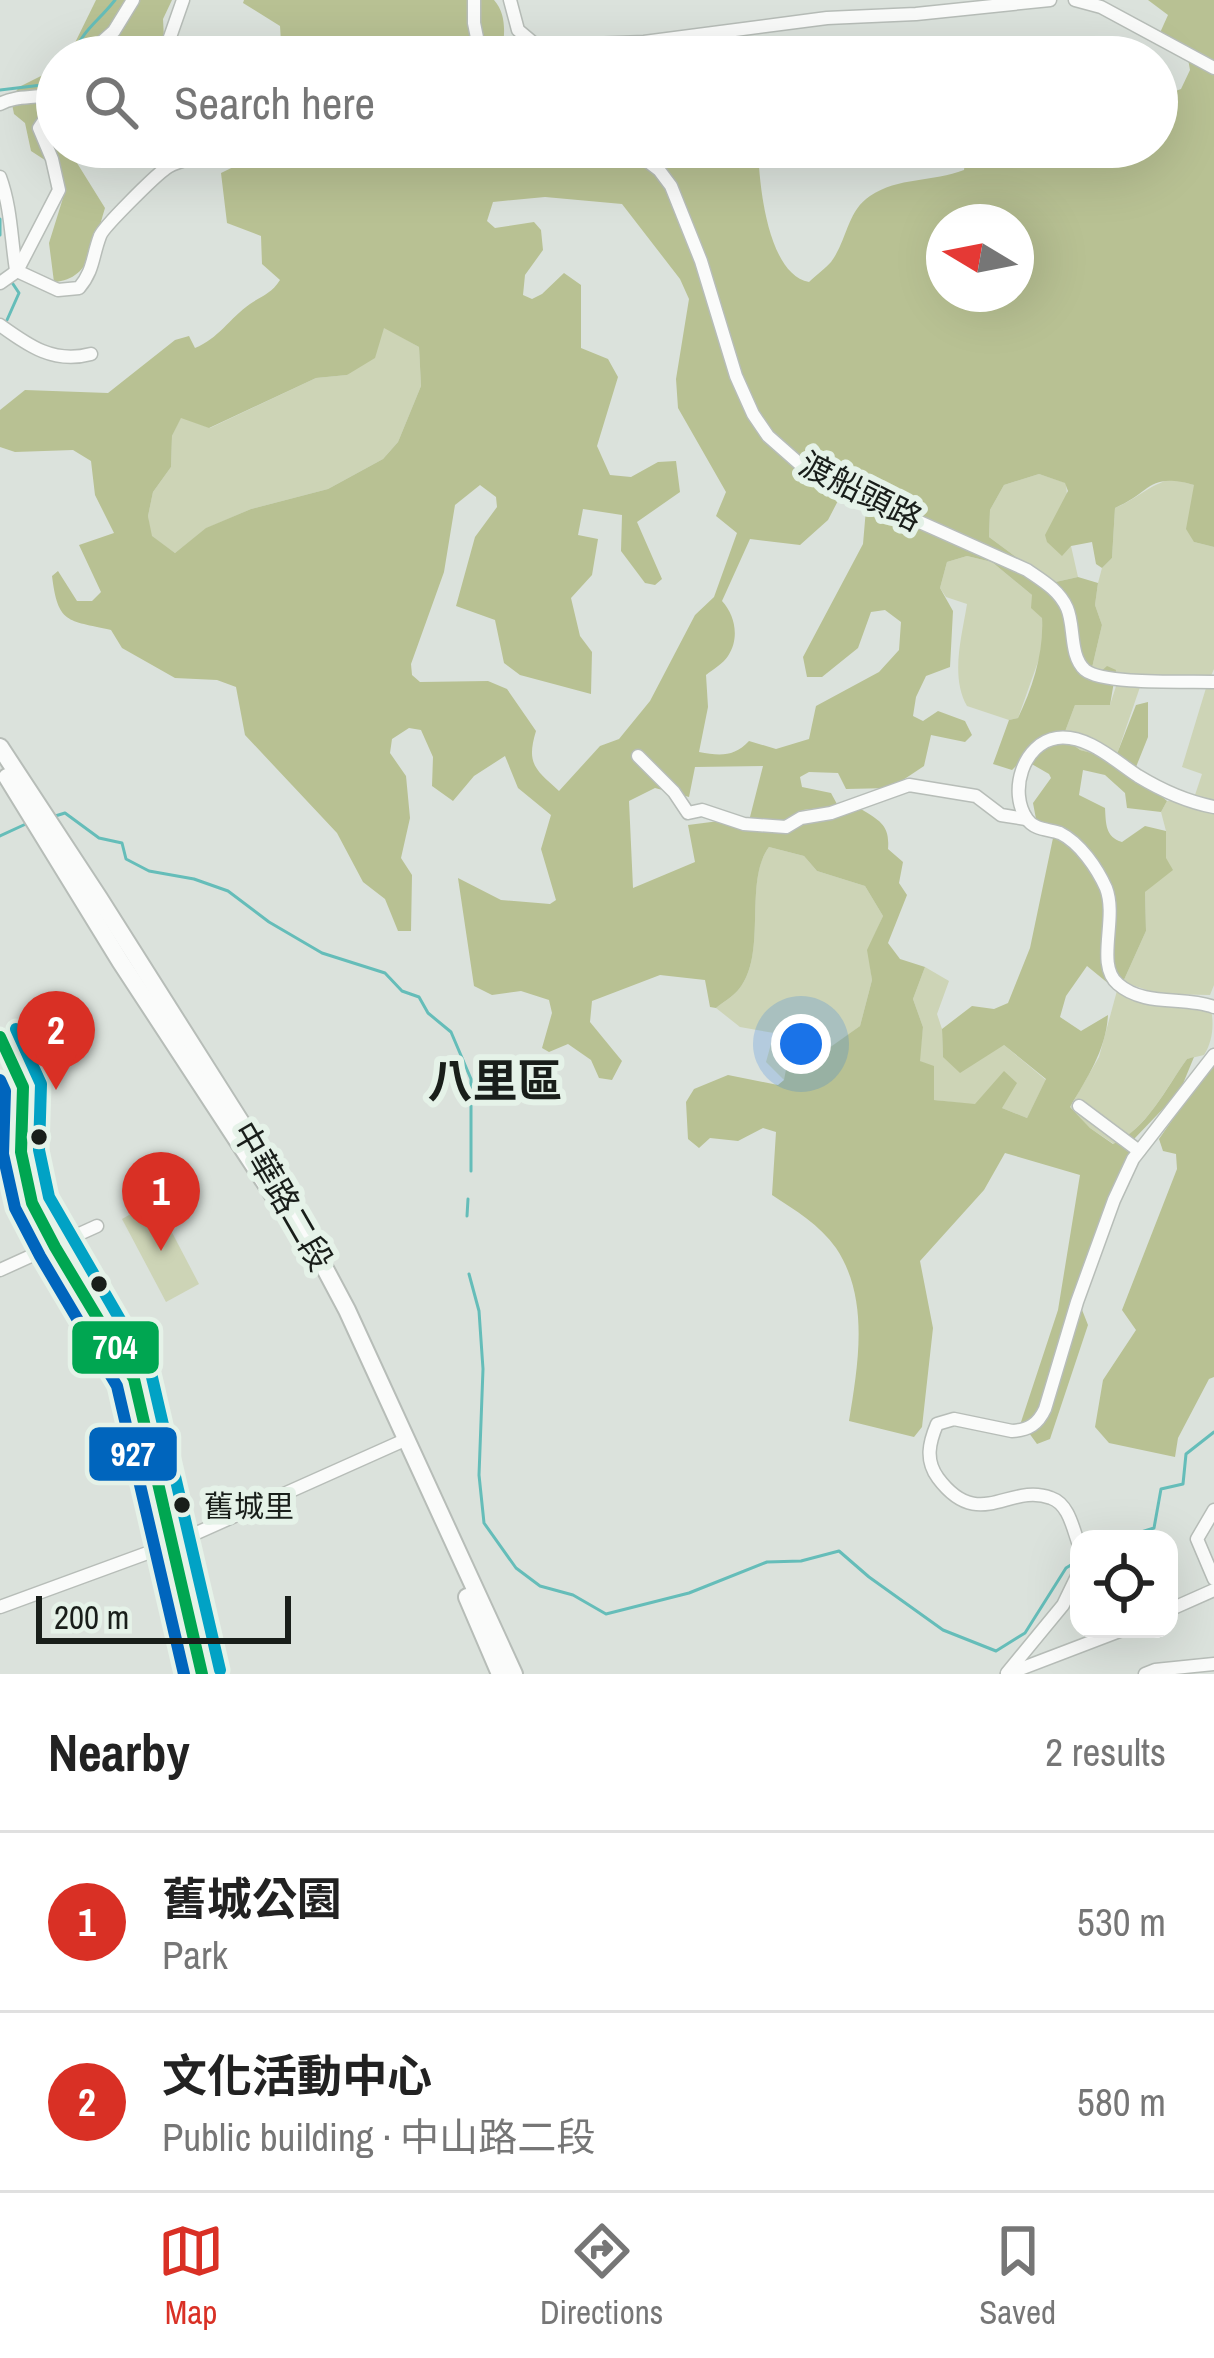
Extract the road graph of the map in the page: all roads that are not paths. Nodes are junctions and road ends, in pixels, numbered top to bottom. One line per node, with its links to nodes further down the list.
1 (133, 0): 7 (street)
2 (183, 0): 8 (street)
3 (474, 0): 9 (street)
4 (510, 0): 10 (street)
5 (1050, 0): 11 (street)
6 (1075, 0): 12 (street)
7 (108, 36)
8 (171, 36)
9 (477, 36)
10 (525, 36)
11 (690, 36)
12 (1155, 36)
13 (1178, 49): 14 (street)
14 (1214, 68)
15 (36, 97): 16 (street)
16 (0, 104)
17 (54, 168): 21 (street)
18 (166, 168): 21 (street)
19 (655, 168): 24 (street, 渡船頭路)
20 (0, 178): 21 (street)
21 (8, 277)
22 (4, 328): 23 (street)
23 (91, 354)
24 (1214, 682)
25 (638, 756): 28 (street)
26 (2, 758): 37 (main road, 中華路二段)
27 (1214, 807): 28 (street)
28 (1026, 819): 29 (street)
29 (1212, 1002)
30 (0, 1037): 35 (main road)
31 (1214, 1055): 33 (street)
32 (1079, 1106): 33 (street)
33 (1138, 1151): 39 (street)
34 (97, 1226): 35 (street)
35 (55, 1246): 36 (street); 40 (main road)
36 (0, 1270)
37 (402, 1441): 40 (street); 49 (main road, 中華路二段); 50 (main road, 中華路二段)
38 (1214, 1510): 41 (street)
39 (1073, 1530)
40 (172, 1544): 45 (street); 48 (main road)
41 (1214, 1579)
42 (1214, 1590): 44 (street)
43 (1070, 1591): 51 (street)
44 (1178, 1606)
45 (0, 1607)
46 (1101, 1638): 51 (street)
47 (1214, 1664): 52 (street)
48 (202, 1674)
49 (500, 1674)
50 (514, 1674)
51 (1007, 1674)
52 (1145, 1674)

